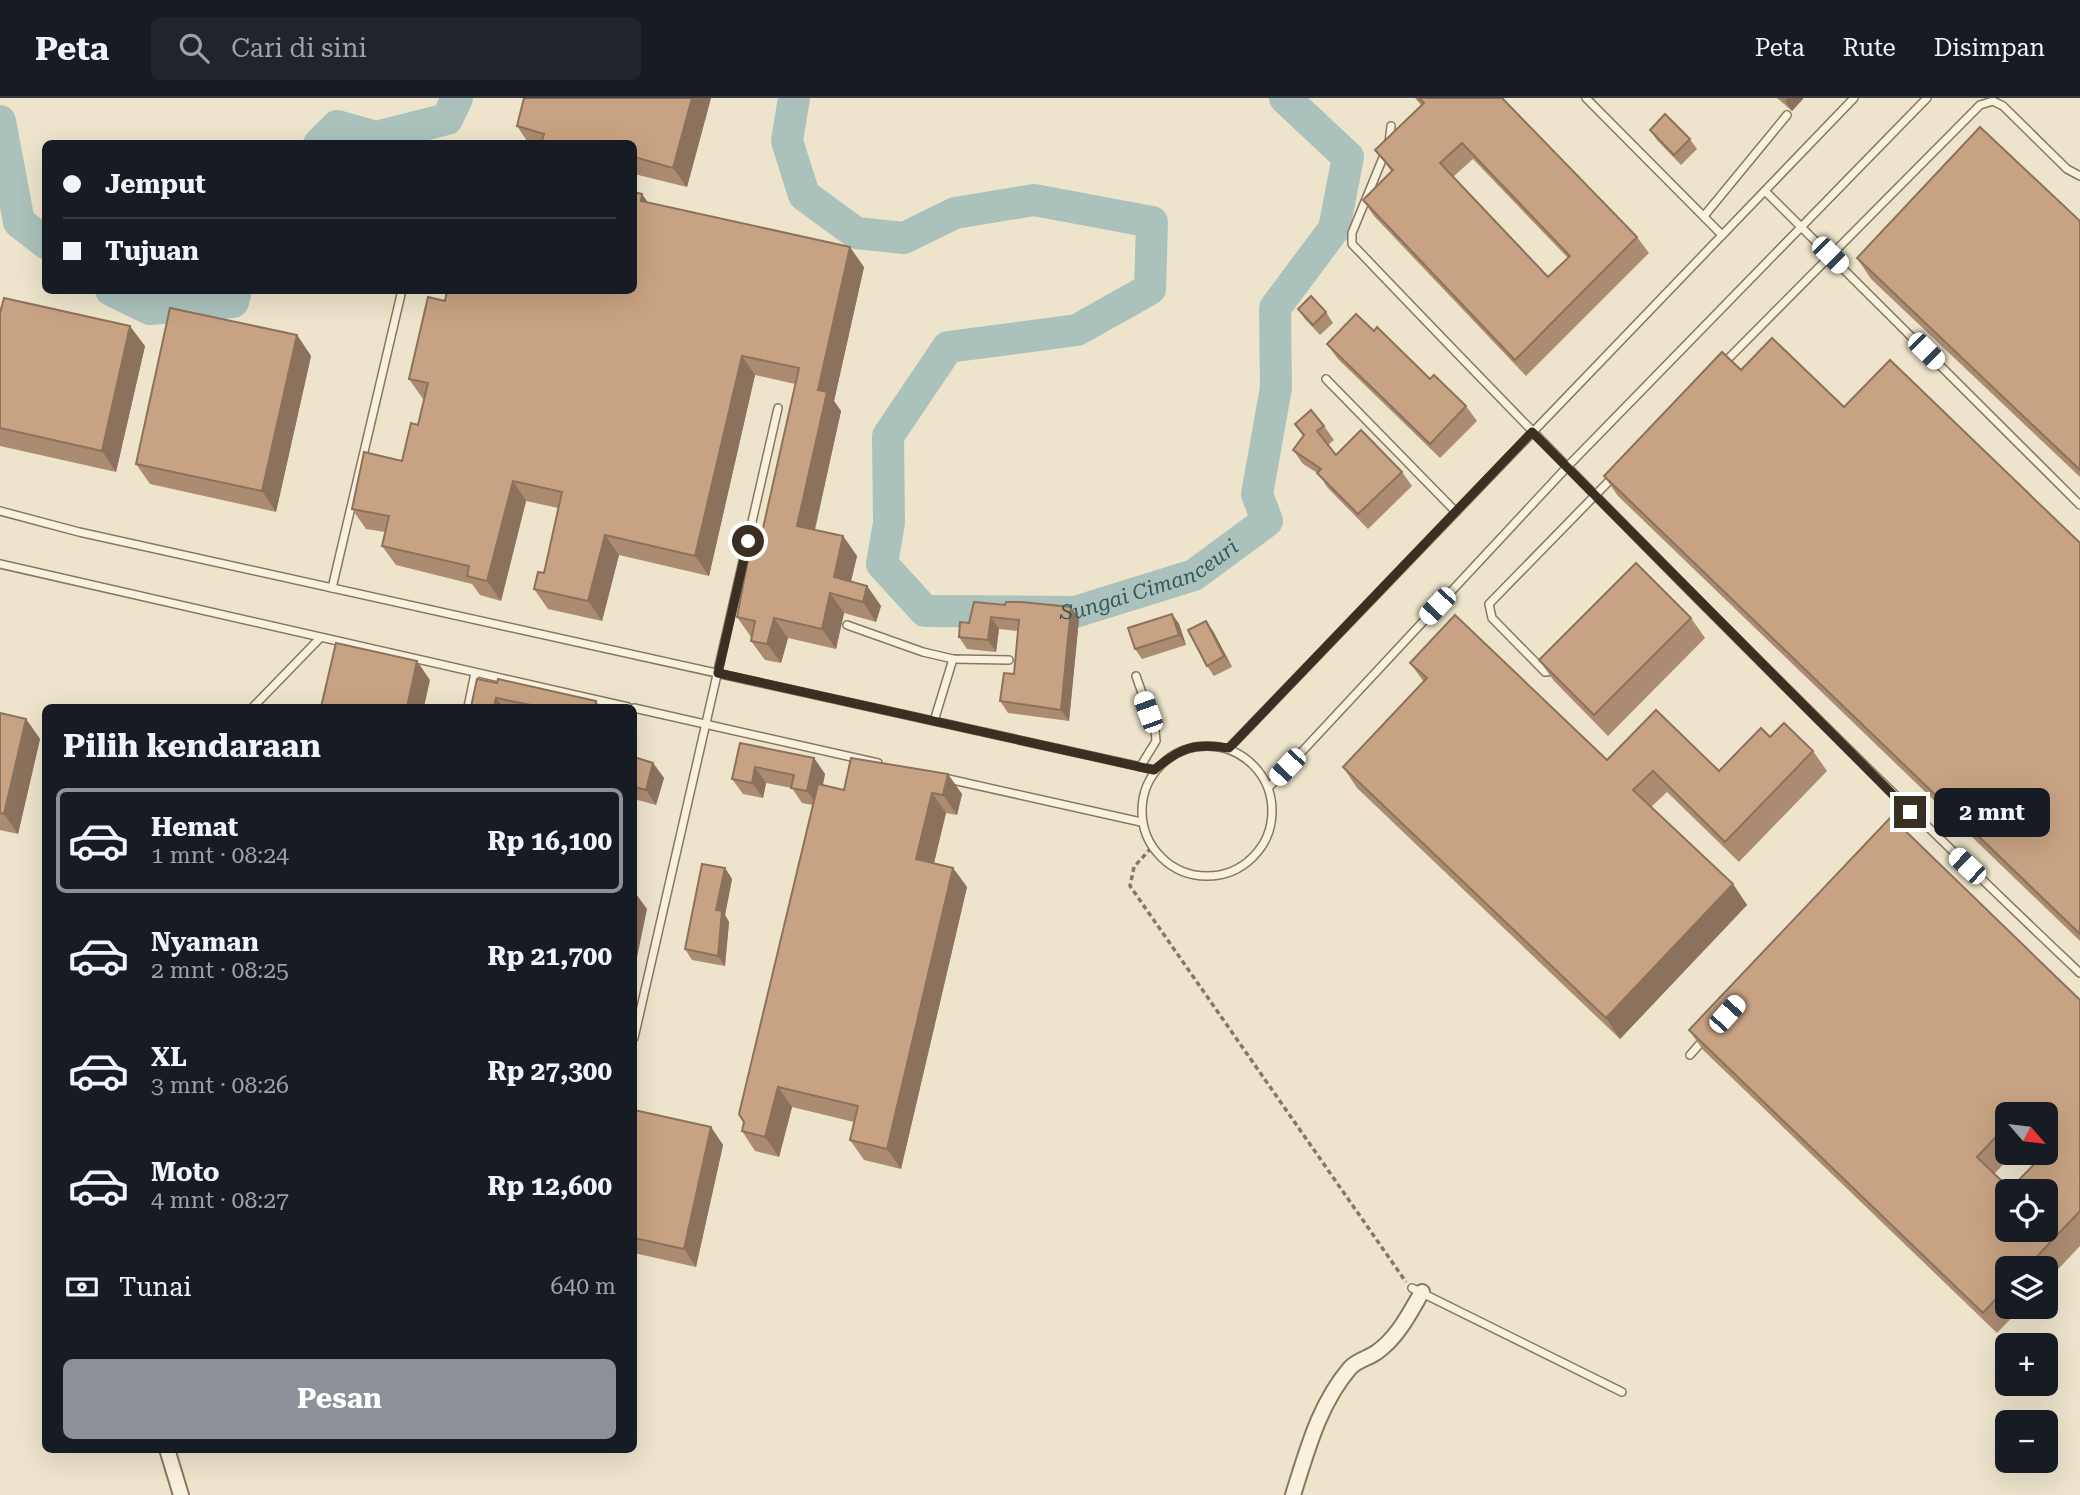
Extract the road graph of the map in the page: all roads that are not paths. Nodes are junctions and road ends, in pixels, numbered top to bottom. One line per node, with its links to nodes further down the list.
1 (1586, 98): 8 (lane)
2 (1854, 98): 7 (lane)
3 (1927, 98): 9 (lane)
4 (1787, 115): 8 (lane)
5 (1391, 126): 16 (lane)
6 (2080, 176): 11 (lane)
7 (1765, 191): 9 (lane); 10 (lane)
8 (1704, 216): 10 (lane)
9 (1803, 228): 11 (lane); 17 (lane)
10 (1722, 235): 16 (lane)
11 (1830, 255): 13 (lane); 20 (lane)
12 (401, 294): 24 (lane)
13 (1713, 374)
14 (1326, 379): 22 (lane)
15 (778, 408): 31 (lane)
16 (1532, 432): 17 (lane); 22 (lane)
17 (1568, 466): 19 (lane); 44 (lane)
18 (1616, 474): 19 (lane)
19 (1596, 493): 29 (lane); 45 (lane)
20 (2080, 505)
21 (0, 511): 24 (lane)
22 (1456, 512): 39 (lane)
23 (1, 567): 26 (lane)
24 (332, 588): 31 (lane)
25 (847, 625): 27 (lane)
26 (320, 638): 30 (lane); 33 (lane)
27 (953, 659): 28 (lane); 37 (lane)
28 (1009, 660)
29 (1563, 663)
30 (475, 673): 34 (lane); 35 (lane)
31 (718, 673): 37 (lane); 38 (lane)
32 (1136, 676): 41 (lane)
33 (256, 704)
34 (469, 704)
35 (614, 704)
36 (637, 709): 38 (lane)
37 (934, 721): 41 (lane)
38 (706, 724): 40 (lane); 49 (lane)
39 (1229, 748): 42 (lane); 44 (lane)
40 (883, 764)
41 (1140, 767): 42 (lane)
42 (1154, 770): 46 (lane)
43 (937, 776): 46 (lane)
44 (1269, 787): 46 (lane)
45 (1910, 812): 47 (lane); 48 (lane)
46 (1141, 822)
47 (1892, 833)
48 (2080, 973)
49 (637, 1025)
50 (1708, 1035): 51 (lane)
51 (1690, 1055)
52 (1417, 1290): 53 (lane); 56 (street)
53 (1622, 1392)
54 (168, 1453): 55 (street)
55 (181, 1495)
56 (1293, 1495)

